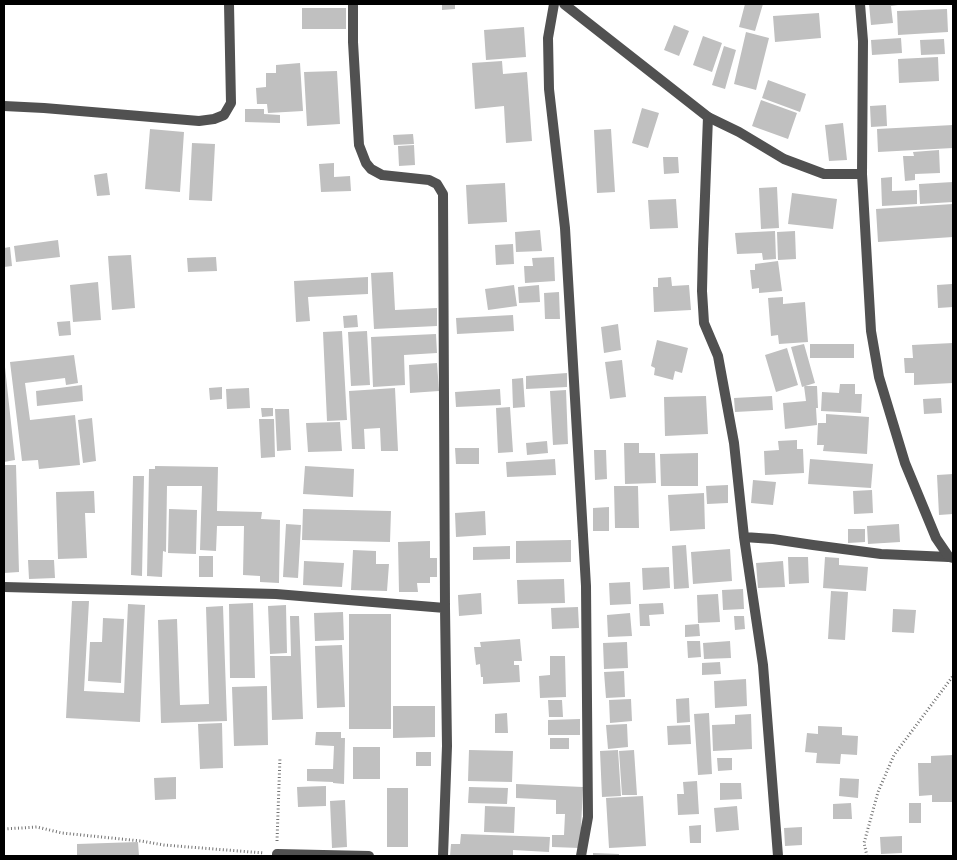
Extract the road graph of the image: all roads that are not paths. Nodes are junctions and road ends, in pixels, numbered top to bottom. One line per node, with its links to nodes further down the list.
1 (228, 4): 6 (street)
2 (352, 4): 12 (street)
3 (554, 4): 16 (street)
4 (564, 4): 7 (street)
5 (860, 4): 8 (street)
6 (4, 106)
7 (708, 117): 8 (street); 9 (street)
8 (862, 174): 10 (street)
9 (744, 537): 10 (street); 17 (street)
10 (951, 557)
11 (4, 587): 12 (street)
12 (445, 608): 15 (street)
13 (276, 855): 14 (street)
14 (369, 856)
15 (443, 856)
16 (581, 856)
17 (778, 856)

